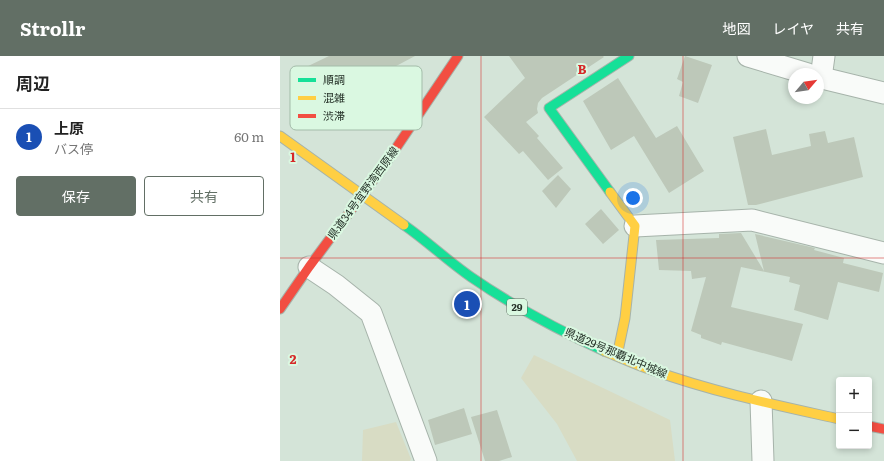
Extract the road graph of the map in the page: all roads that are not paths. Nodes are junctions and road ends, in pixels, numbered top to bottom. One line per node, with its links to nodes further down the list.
1 (458, 56): 9 (main road, 県道34号宜野湾西原線)
2 (629, 56): 13 (main road)
3 (748, 56): 5 (street)
4 (824, 56): 6 (street)
5 (789, 68)
6 (819, 68)
7 (824, 78): 8 (street)
8 (884, 93)
9 (422, 109)
10 (408, 130): 12 (main road, 県道34号宜野湾西原線)
11 (280, 136): 12 (main road, 県道29号那覇北中城線 / 29)
12 (362, 196): 15 (main road, 県道34号宜野湾西原線); 17 (main road, 県道29号那覇北中城線 / 29)
13 (635, 226): 14 (street); 17 (main road)
14 (884, 253)
15 (310, 267): 16 (main road, 県道34号宜野湾西原線); 22 (street)
16 (280, 309)
17 (617, 356): 18 (main road, 県道29号那覇北中城線 / 29)
18 (761, 401): 19 (main road, 県道29号那覇北中城線 / 29); 23 (street)
19 (836, 418)
20 (872, 427): 21 (main road)
21 (884, 429)
22 (426, 461)
23 (763, 461)

